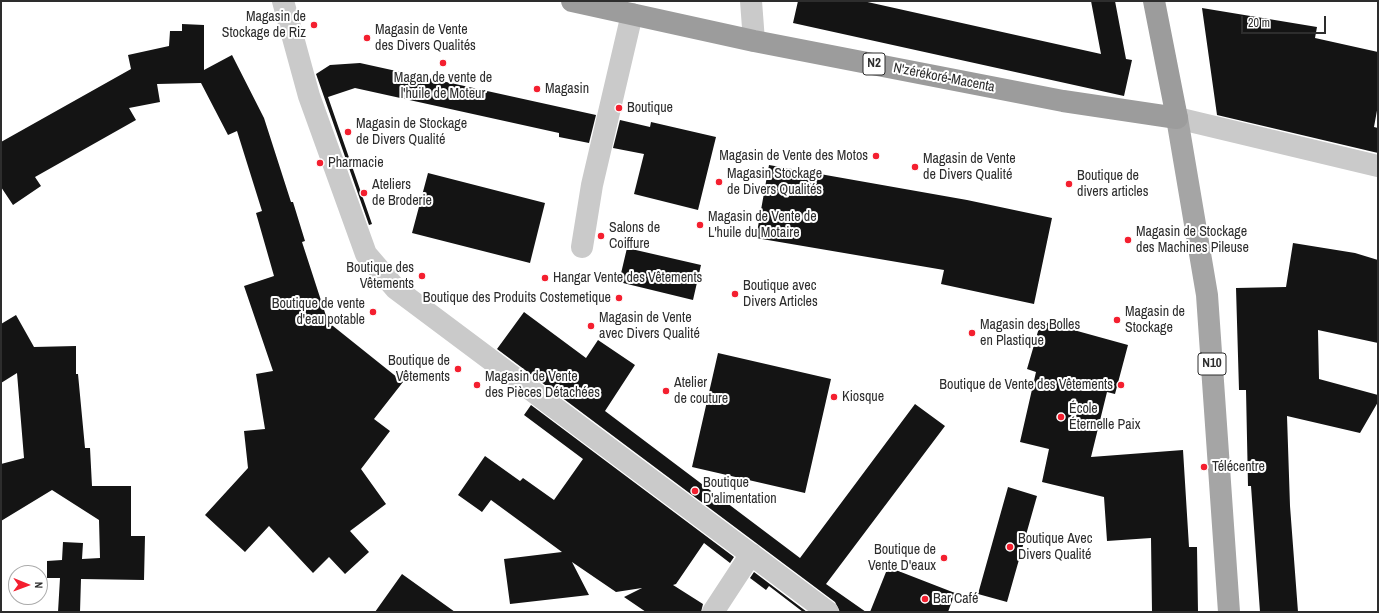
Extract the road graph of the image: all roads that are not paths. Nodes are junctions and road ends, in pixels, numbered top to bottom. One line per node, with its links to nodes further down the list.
1 (283, 1): 10 (street)
2 (572, 1): 5 (highway, N'zérékoré-Macenta / N2)
3 (751, 1): 6 (street)
4 (1154, 1): 7 (highway)
5 (632, 14): 6 (highway, N'zérékoré-Macenta / N2); 9 (street)
6 (754, 40): 7 (highway, N'zérékoré-Macenta / N2)
7 (1178, 118): 8 (street); 13 (main road, N10)
8 (1378, 166)
9 (582, 247)
10 (751, 554): 11 (street); 12 (street)
11 (713, 612)
12 (828, 612)
13 (1229, 612)

